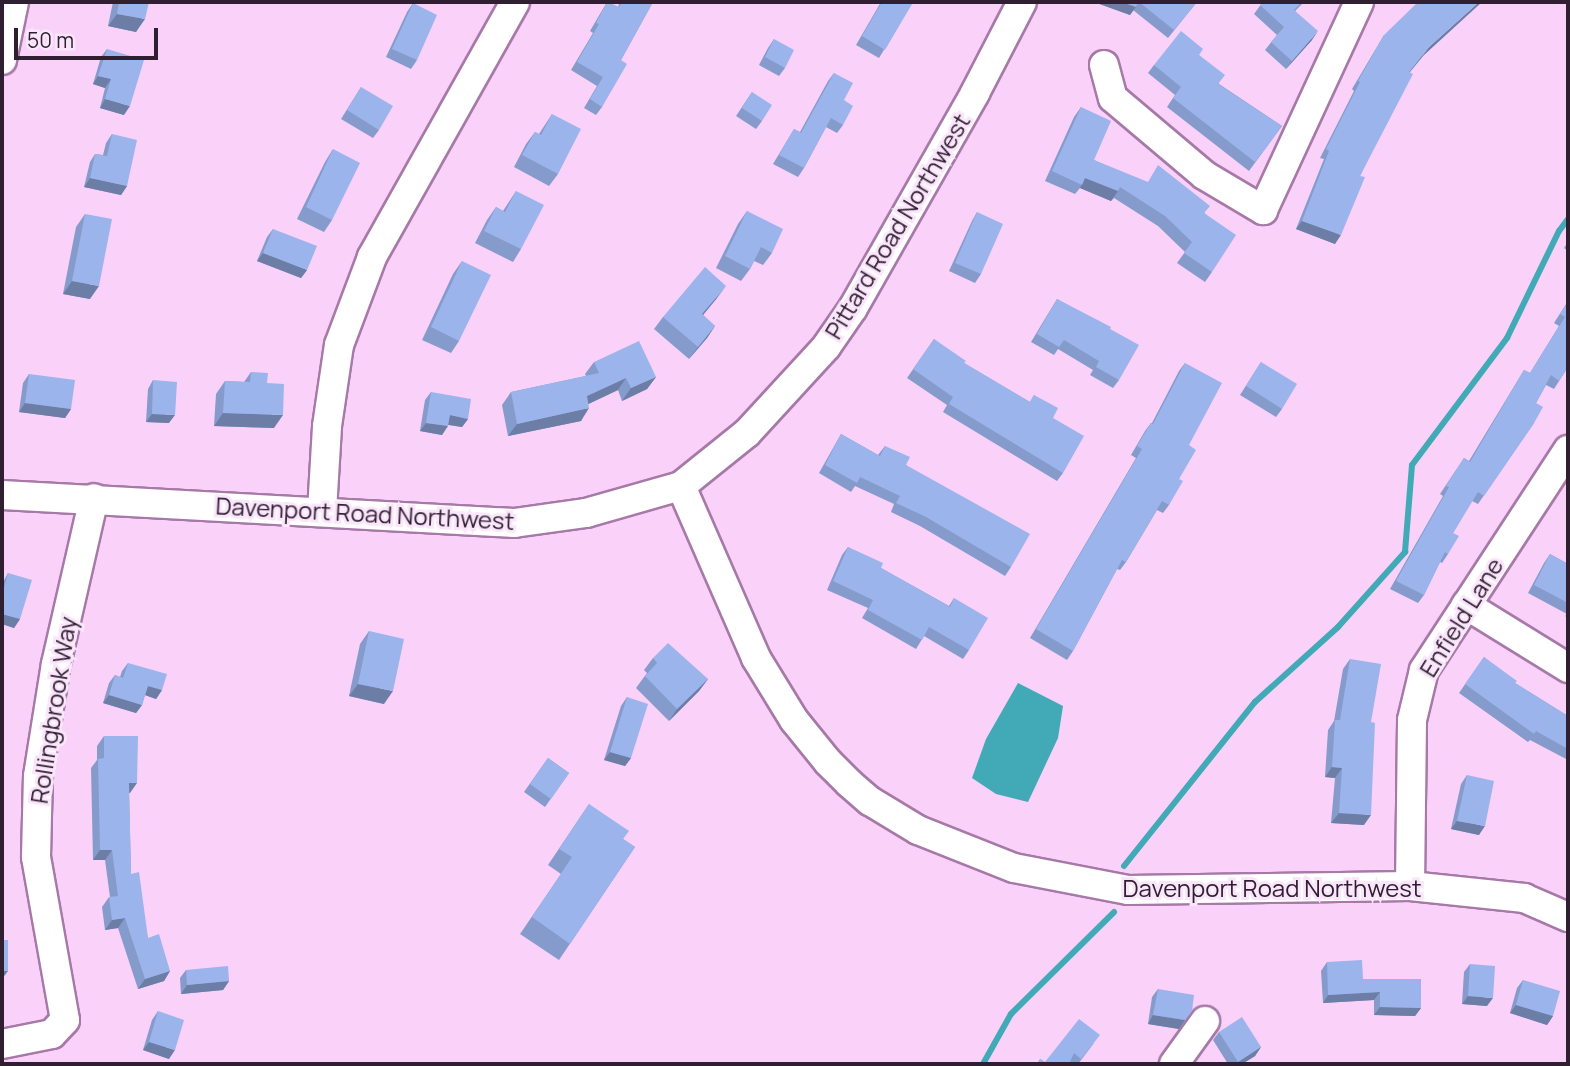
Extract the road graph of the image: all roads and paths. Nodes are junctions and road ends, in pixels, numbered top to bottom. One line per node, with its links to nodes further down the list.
1 (14, 2): 5 (street)
2 (515, 2): 11 (street)
3 (1022, 2): 8 (street, Pittard Road Northwest)
4 (1359, 2): 6 (street)
5 (2, 60)
6 (1104, 65)
7 (1568, 450): 12 (street, Enfield Lane)
8 (681, 486): 11 (street, Davenport Road Northwest); 14 (street, Davenport Road Northwest)
9 (2, 495): 10 (street, Davenport Road Northwest)
10 (94, 498): 11 (street, Davenport Road Northwest); 17 (street, Rollingbrook Way)
11 (322, 511)
12 (1466, 606): 13 (street); 14 (street, Enfield Lane)
13 (1568, 668)
14 (1410, 886): 15 (street, Davenport Road Northwest)
15 (1568, 917)
16 (1205, 1021): 18 (street)
17 (2, 1044)
18 (1174, 1064)

